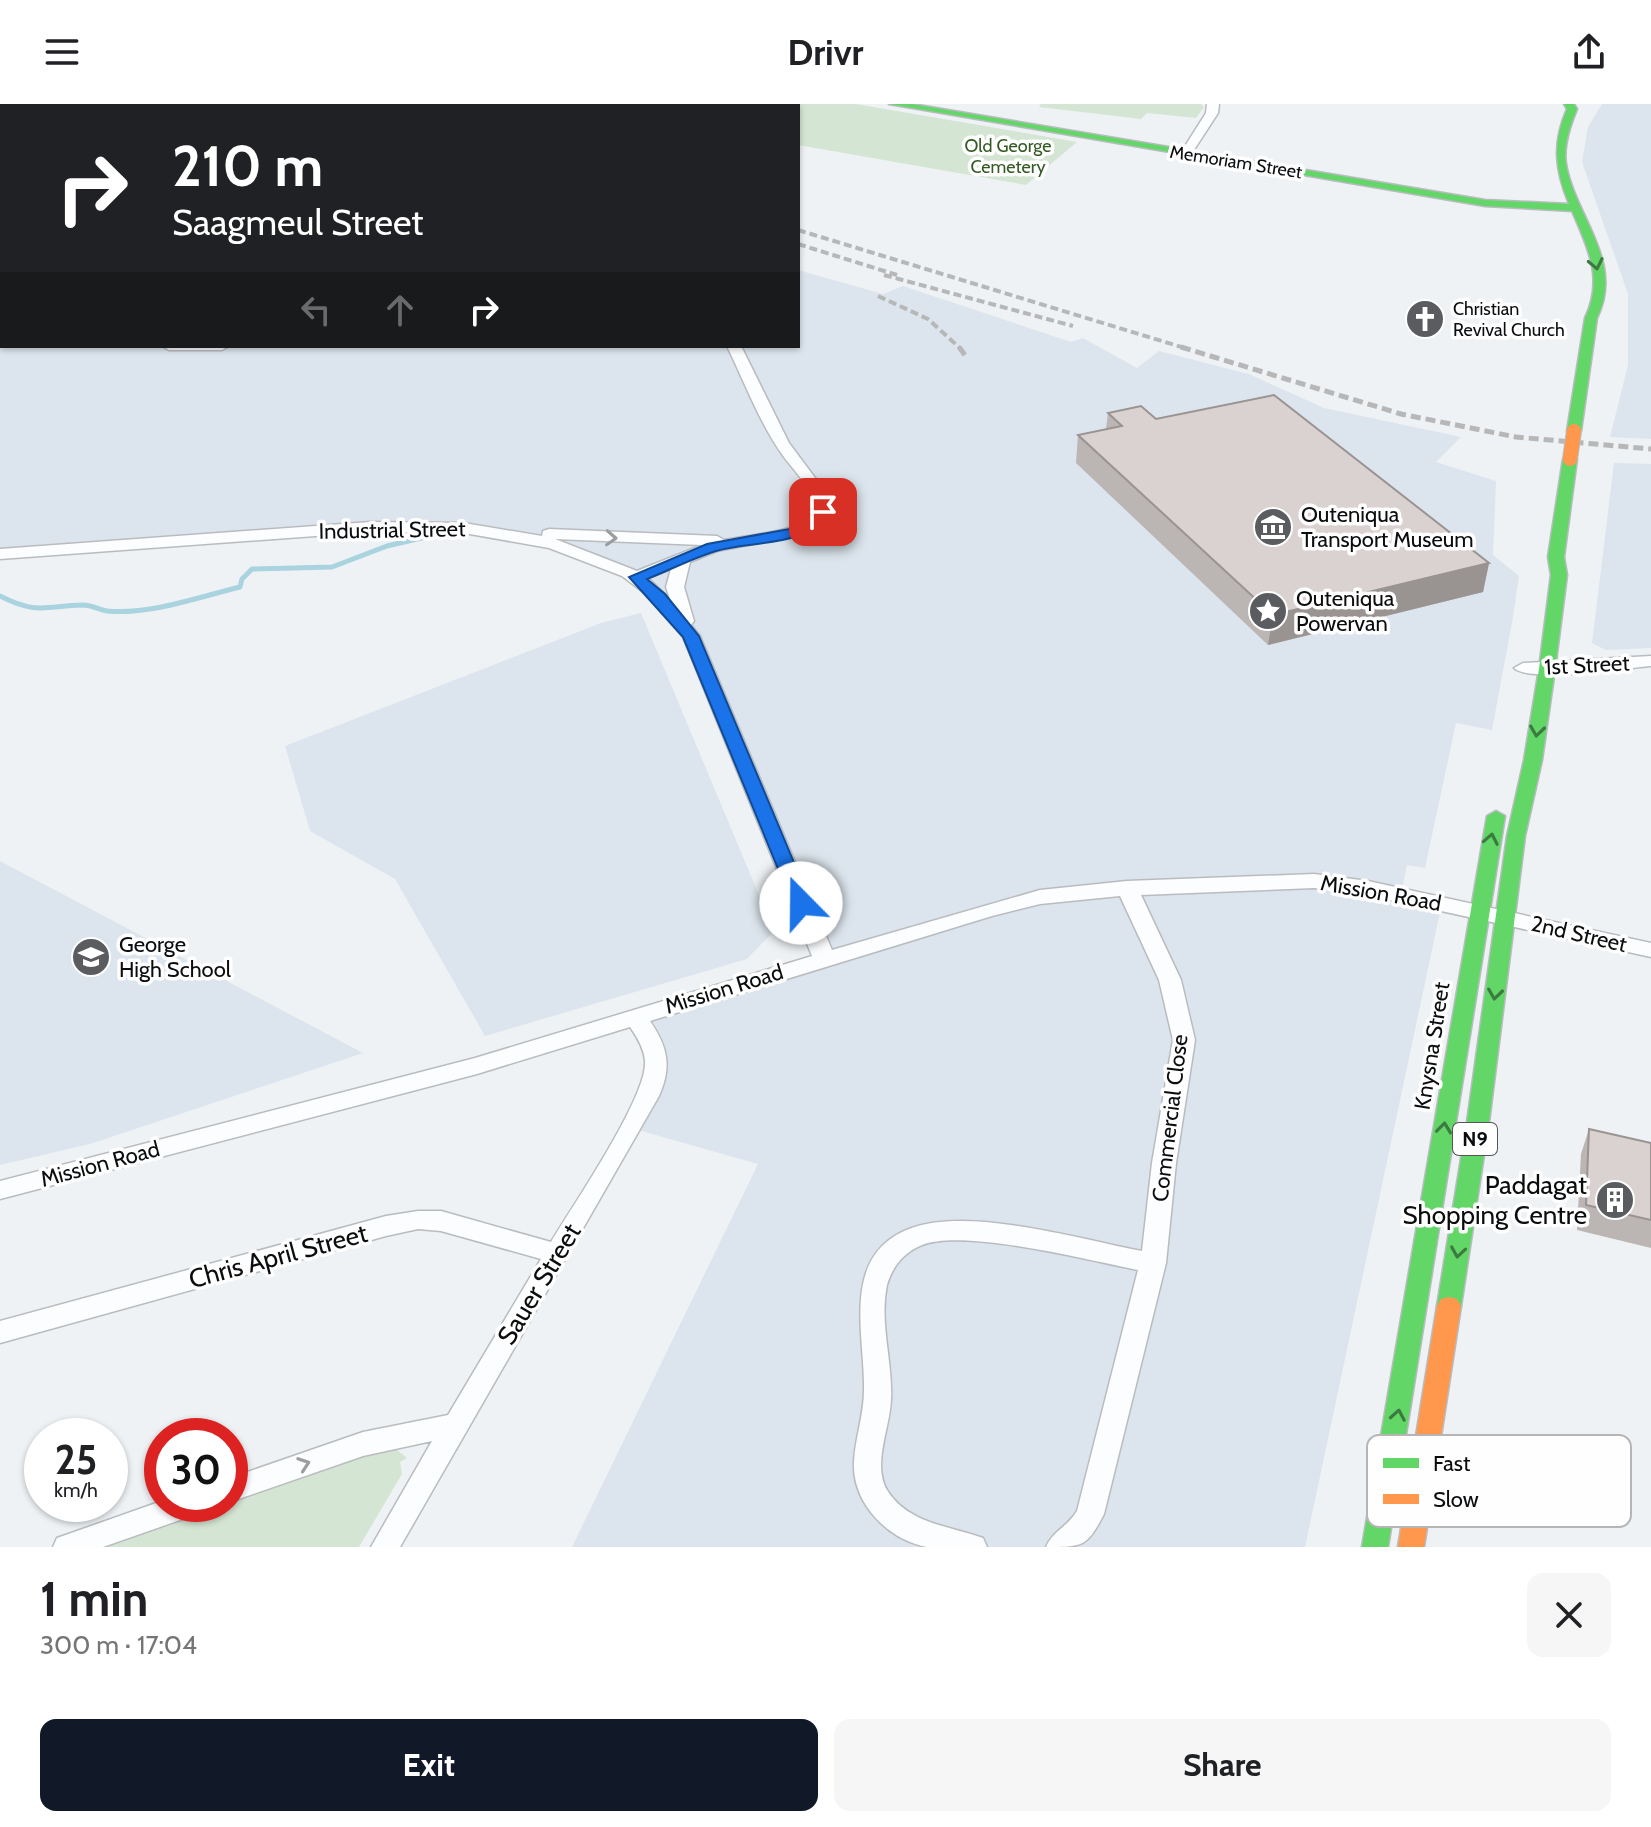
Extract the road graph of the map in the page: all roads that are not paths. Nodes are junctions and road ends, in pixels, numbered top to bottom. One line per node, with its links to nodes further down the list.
1 (894, 104): 4 (main road, Memoriam Street)
2 (1213, 104): 4 (street)
3 (1568, 104): 5 (main road, N9); 6 (main road, N9)
4 (1186, 154): 5 (main road, Memoriam Street)
5 (1559, 207): 6 (main road, Memoriam Street); 7 (main road, N9)
6 (1578, 208): 7 (main road, N9, one-way to 7)
7 (1591, 318): 12 (main road, N9, bridge)
8 (735, 348): 10 (street)
9 (505, 532): 10 (street, one-way to 10); 11 (street, Industrial Street); 14 (street, Industrial Street)
10 (741, 541): 13 (street)
11 (0, 554)
12 (1556, 557): 15 (main road, N9); 19 (main road, N9)
13 (682, 559): 14 (street); 16 (street)
14 (636, 577): 16 (street, Industrial Street)
15 (1539, 587)
16 (691, 636): 25 (street, Industrial Street)
17 (1651, 661): 19 (street, 1st Street)
18 (1524, 667): 19 (street, 1st Street)
19 (1547, 669): 23 (main road, N9, one-way to 23)
20 (1500, 796): 22 (main road, Knysna Street / N9, one-way to 20)
21 (1127, 888): 22 (street, Mission Road); 25 (street, Mission Road); 29 (street, Commercial Close)
22 (1479, 910): 23 (street, Mission Road); 32 (main road, Knysna Street / N9, one-way to 22)
23 (1506, 917): 24 (street, 2nd Street); 33 (main road, N9, one-way to 33)
24 (1651, 950)
25 (824, 958): 26 (street, Mission Road)
26 (635, 1017): 27 (street, Mission Road); 28 (street, Sauer Street)
27 (0, 1190)
28 (557, 1254): 30 (street, Chris April Street); 31 (street, Sauer Street)
29 (1153, 1263): 40 (street); 41 (street, Commercial Close)
30 (0, 1332)
31 (455, 1425): 34 (street, one-way to 31); 39 (street, Sauer Street)
32 (1395, 1435)
33 (1428, 1435)
34 (248, 1484)
35 (144, 1520): 38 (street)
36 (1379, 1527): 42 (main road, Knysna Street / N9, one-way to 36)
37 (1414, 1527): 43 (main road, N9, one-way to 43)
38 (67, 1547)
39 (385, 1547)
40 (973, 1547)
41 (1060, 1547)
42 (1375, 1547)
43 (1411, 1547)

